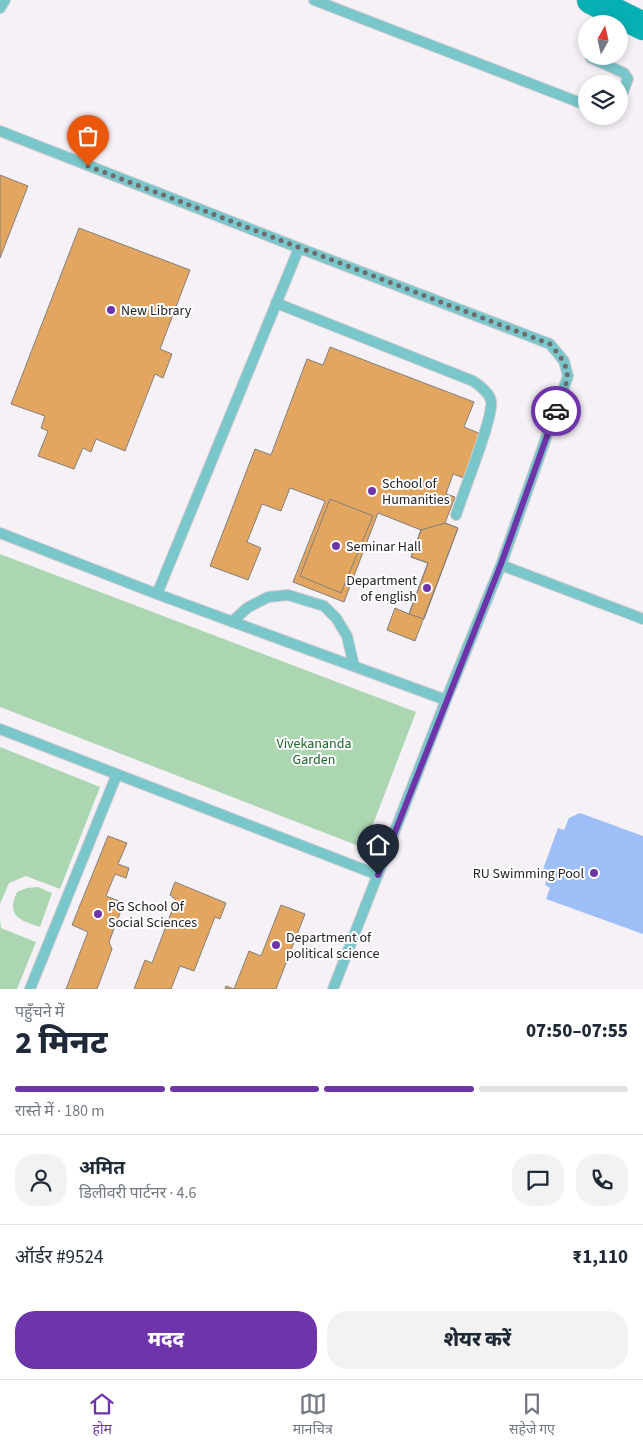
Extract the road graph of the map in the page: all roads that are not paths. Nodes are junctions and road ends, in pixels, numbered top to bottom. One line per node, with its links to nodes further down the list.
1 (5, 0): 4 (lane)
2 (314, 0): 8 (lane)
3 (591, 0): 5 (main road)
4 (0, 8)
5 (643, 26)
6 (606, 65): 7 (lane)
7 (625, 75)
8 (578, 102)
9 (0, 131): 10 (lane)
10 (299, 248): 11 (lane); 14 (lane)
11 (276, 303): 12 (lane); 15 (lane)
12 (456, 516)
13 (0, 533): 15 (lane)
14 (501, 564): 16 (lane); 19 (lane)
15 (158, 594): 17 (lane)
16 (643, 620)
17 (232, 622): 18 (lane); 18 (lane)
18 (354, 666): 19 (lane)
19 (446, 700): 22 (lane)
20 (0, 729): 21 (lane)
21 (117, 774): 22 (lane); 23 (lane)
22 (378, 875): 24 (lane)
23 (30, 989)
24 (333, 989)

